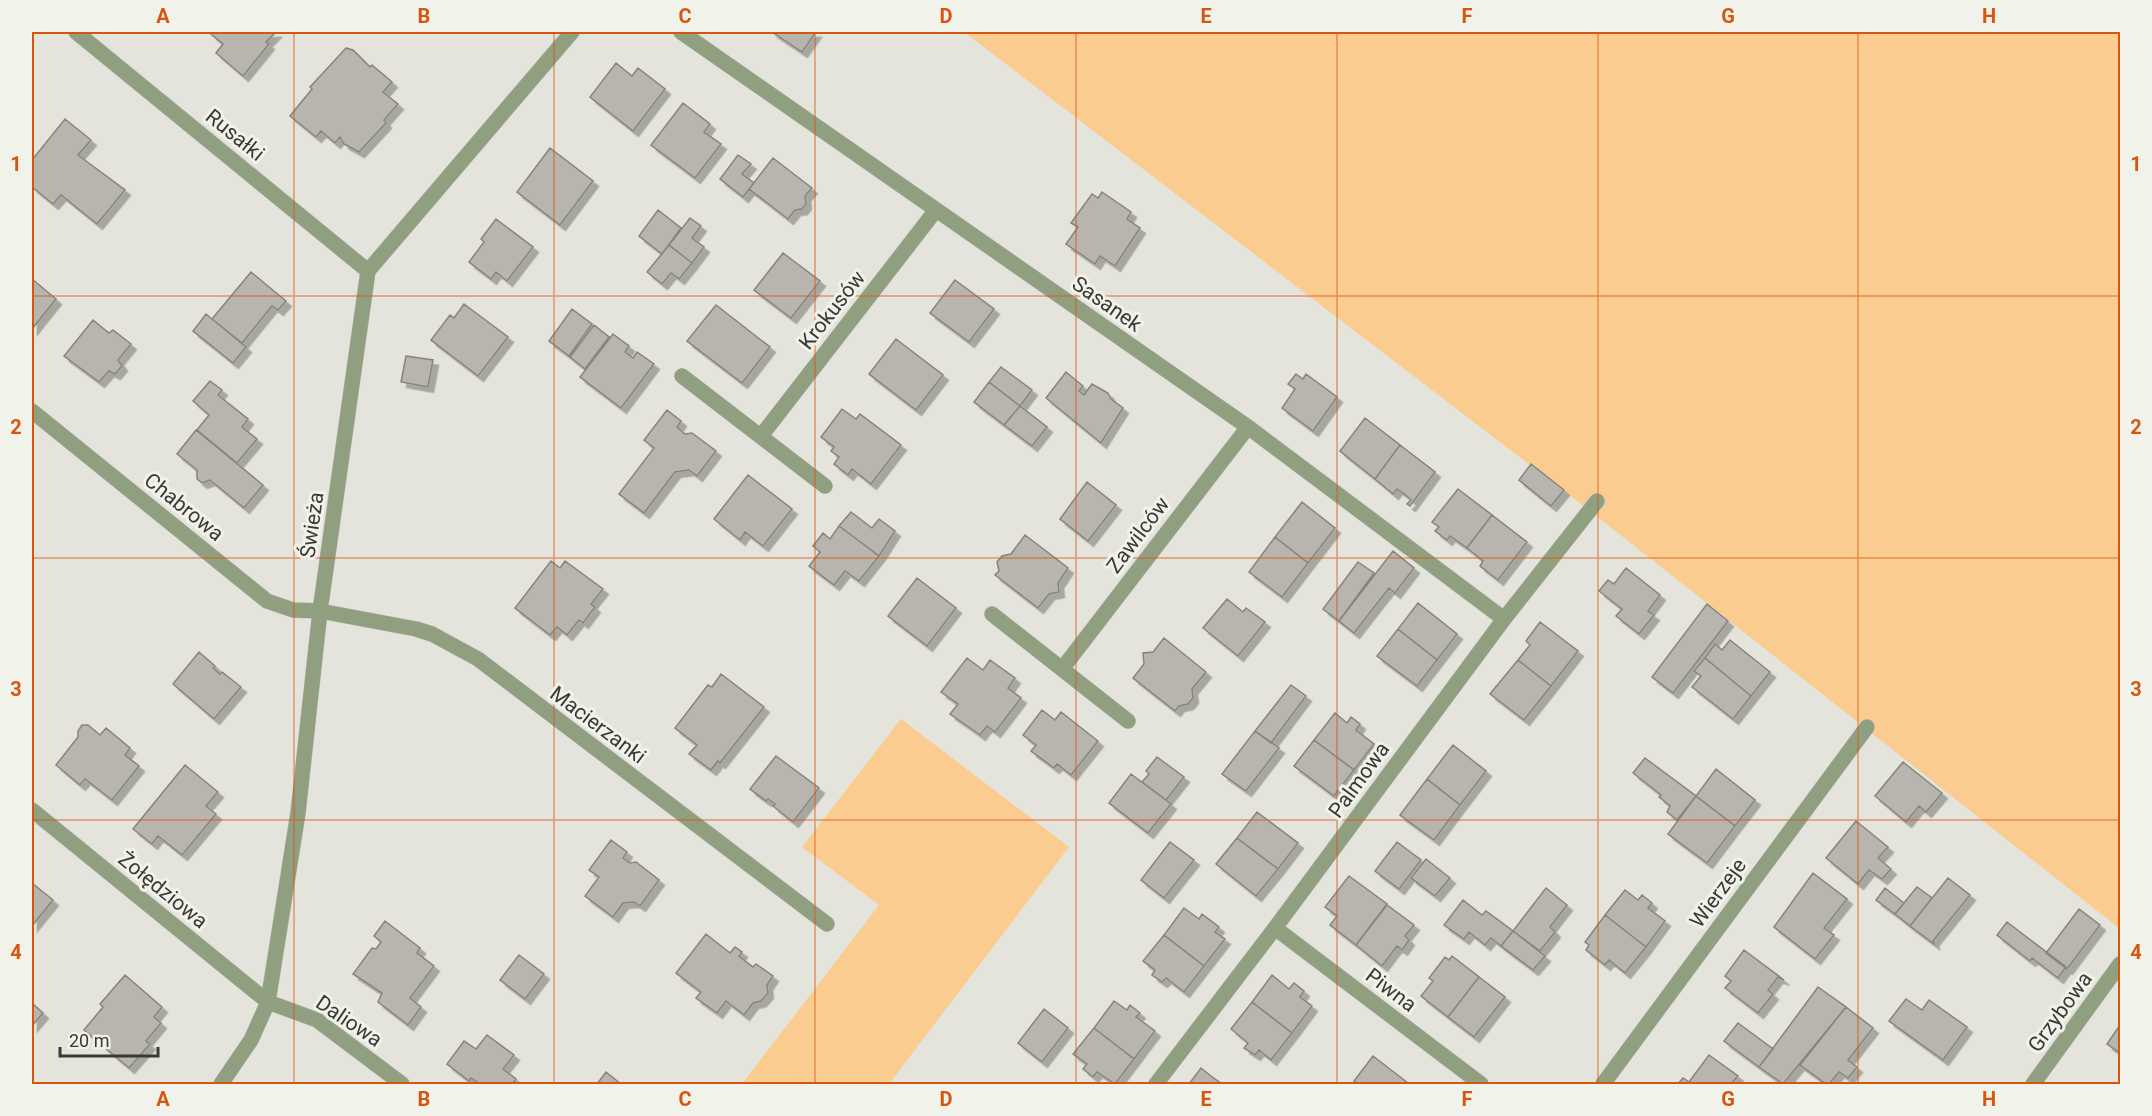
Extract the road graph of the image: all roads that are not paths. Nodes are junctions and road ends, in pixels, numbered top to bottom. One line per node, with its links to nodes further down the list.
1 (76, 32): 5 (street, Rusałki)
2 (572, 32): 5 (street)
3 (681, 32): 4 (street, Sasanek)
4 (936, 210): 8 (street, Sasanek); 9 (street, Krokusów)
5 (368, 271): 12 (street, Świeża)
6 (682, 376): 9 (street)
7 (32, 411): 12 (street, Chabrowa)
8 (1248, 427): 14 (street, Sasanek); 15 (street, Zawilców)
9 (761, 436): 10 (street)
10 (825, 486)
11 (1597, 501): 14 (street, Palmowa)
12 (320, 611): 19 (street, Macierzanki); 22 (street, Świeża)
13 (992, 614): 15 (street)
14 (1504, 619): 20 (street, Palmowa)
15 (1062, 669): 16 (street)
16 (1128, 721)
17 (1867, 727): 27 (street, Wierzeje)
18 (32, 810): 22 (street, Żołędziowa)
19 (827, 924)
20 (1275, 928): 25 (street, Palmowa); 26 (street, Piwna)
21 (2121, 964): 28 (street, Grzybowa)
22 (268, 1002): 23 (street, Świeża); 24 (street, Daliowa)
23 (221, 1084)
24 (402, 1084)
25 (1156, 1084)
26 (1481, 1084)
27 (1603, 1084)
28 (2033, 1084)

